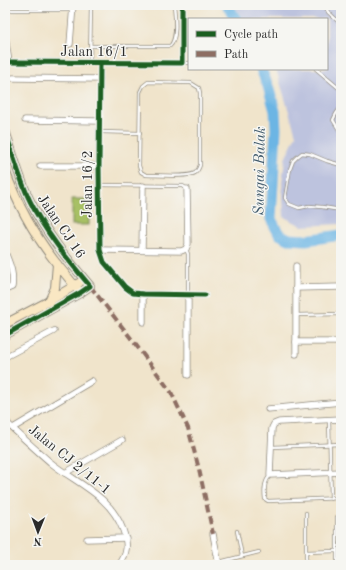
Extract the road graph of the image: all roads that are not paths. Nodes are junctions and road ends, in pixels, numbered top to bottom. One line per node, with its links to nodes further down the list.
1 (91, 5): 10 (lane)
2 (174, 5): 10 (lane)
3 (182, 5): 14 (street)
4 (325, 5): 7 (lane)
5 (72, 8): 6 (lane); 9 (street)
6 (5, 10)
7 (341, 24)
8 (5, 36): 11 (street)
9 (70, 44)
10 (91, 46): 12 (lane)
11 (7, 62): 12 (street, Jalan 16/1)
12 (90, 63): 13 (street, Jalan 16/1)
13 (100, 63): 14 (street, Jalan 16/1); 18 (street, Jalan 16/2)
14 (182, 63): 15 (lane)
15 (188, 64)
16 (317, 70): 19 (lane)
17 (13, 78): 18 (street)
18 (100, 79): 22 (street, Jalan 16/2)
19 (341, 90)
20 (341, 107): 26 (lane)
21 (25, 120): 22 (street)
22 (100, 121): 24 (street, Jalan 16/2)
23 (5, 131): 41 (street, Jalan CJ 16)
24 (100, 132): 25 (lane); 29 (street, Jalan 16/2)
25 (140, 132): 25 (lane)
26 (341, 133)
27 (341, 165): 34 (lane)
28 (40, 166): 29 (street)
29 (99, 166): 31 (street, Jalan 16/2)
30 (5, 170): 39 (street, Jalan CJ 16)
31 (99, 185): 32 (lane); 35 (street, Jalan 16/2)
32 (143, 186): 33 (lane); 36 (street)
33 (187, 189): 37 (street)
34 (341, 210)
35 (100, 250): 36 (street); 47 (street, Jalan 16/2)
36 (142, 250): 37 (street)
37 (184, 250): 48 (lane)
38 (5, 252): 45 (street)
39 (56, 264): 42 (street, Jalan CJ 16); 50 (street)
40 (296, 266): 44 (street)
41 (84, 279): 42 (street); 46 (street, Jalan CJ 16)
42 (75, 286): 46 (street, Jalan CJ 16); 50 (street)
43 (341, 287): 44 (street)
44 (296, 288): 52 (street)
45 (5, 290)
46 (80, 293): 56 (street)
47 (144, 294): 48 (street, Jalan 16/2); 53 (street)
48 (188, 294): 49 (street, Jalan 16/2); 61 (street)
49 (205, 295)
50 (49, 302): 54 (street)
51 (341, 314): 52 (lane)
52 (296, 315): 57 (street)
53 (143, 322)
54 (5, 324)
55 (54, 331): 60 (street)
56 (5, 335)
57 (296, 342): 58 (street); 59 (street)
58 (341, 342)
59 (296, 354)
60 (5, 357)
61 (188, 375)
62 (92, 381): 68 (street)
63 (341, 402): 64 (street)
64 (268, 409)
65 (341, 418): 67 (street)
66 (5, 419): 68 (street, Jalan CJ 2/11-1)
67 (328, 419): 71 (lane); 72 (street)
68 (13, 428): 75 (street, Jalan CJ 2/11-1)
69 (122, 440): 75 (street)
70 (341, 444): 71 (lane)
71 (329, 445): 72 (lane); 73 (lane)
72 (272, 447): 76 (street)
73 (330, 472): 74 (street); 76 (street); 78 (lane)
74 (341, 472)
75 (65, 473): 84 (street, Jalan CJ 2/11-1)
76 (270, 475): 78 (lane)
77 (341, 498): 78 (lane)
78 (331, 499)
79 (306, 513): 87 (lane)
80 (337, 517): 85 (lane)
81 (237, 531): 88 (lane)
82 (213, 534): 89 (street)
83 (87, 538): 84 (street)
84 (126, 538): 90 (street)
85 (337, 551): 87 (lane); 92 (lane)
86 (259, 552): 88 (lane)
87 (306, 552): 91 (lane)
88 (242, 556): 89 (lane)
89 (219, 564)
90 (119, 565)
91 (306, 565)
92 (337, 565)

